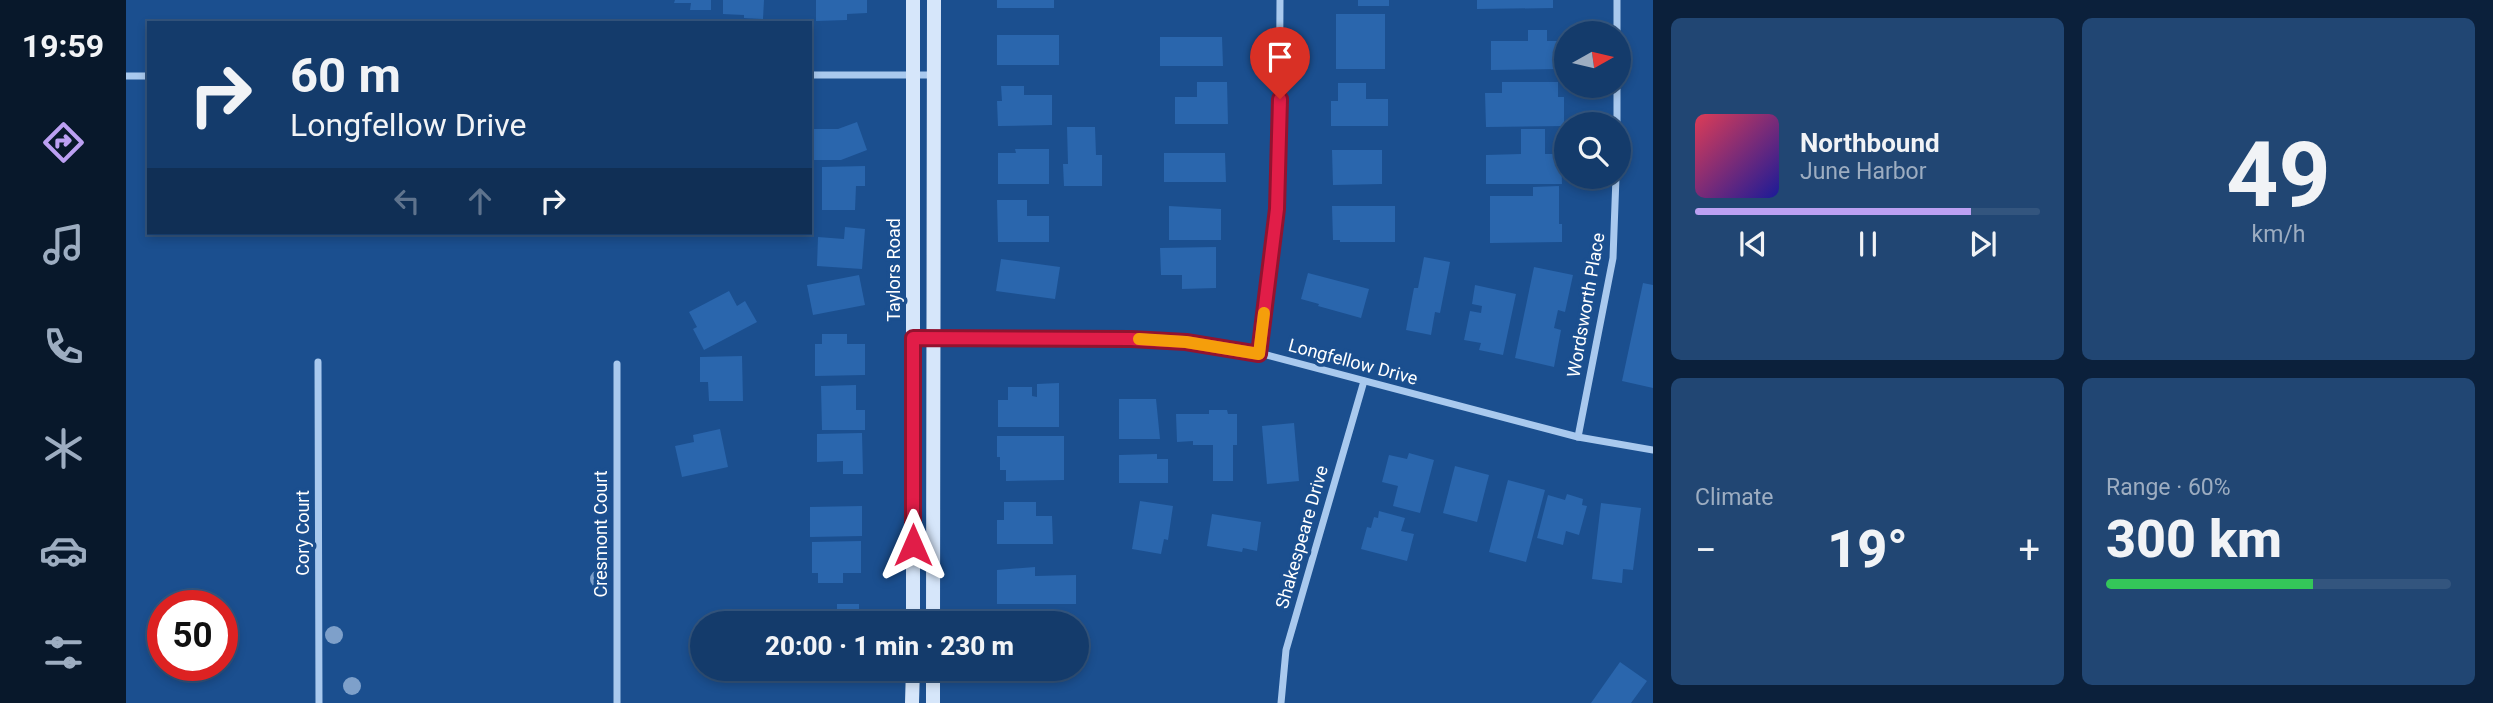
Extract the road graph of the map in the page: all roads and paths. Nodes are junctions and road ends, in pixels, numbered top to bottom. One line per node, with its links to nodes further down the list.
1 (913, 0): 7 (main road, Taylors Road)
2 (934, 0): 8 (main road)
3 (1280, 0): 14 (street)
4 (1617, 0): 5 (street)
5 (1617, 21)
6 (812, 75): 7 (street)
7 (912, 75): 8 (street); 12 (main road, Taylors Road)
8 (934, 75): 13 (main road)
9 (126, 76): 10 (street)
10 (147, 76)
11 (1616, 189): 18 (street, Wordsworth Place)
12 (913, 338): 13 (street, Longfellow Drive); 20 (main road, Taylors Road)
13 (933, 338): 14 (street, Longfellow Drive); 21 (main road)
14 (1259, 354): 17 (street, Longfellow Drive)
15 (318, 362): 24 (street, Cory Court)
16 (617, 365): 25 (street, Cresmont Court)
17 (1364, 381): 18 (street, Longfellow Drive); 28 (street, Shakespeare Drive)
18 (1578, 437): 19 (street, Longfellow Drive)
19 (1653, 450)
20 (913, 611)
21 (933, 611)
22 (913, 681): 26 (main road)
23 (933, 681): 27 (main road)
24 (319, 703)
25 (617, 703)
26 (912, 703)
27 (933, 703)
28 (1282, 703)

